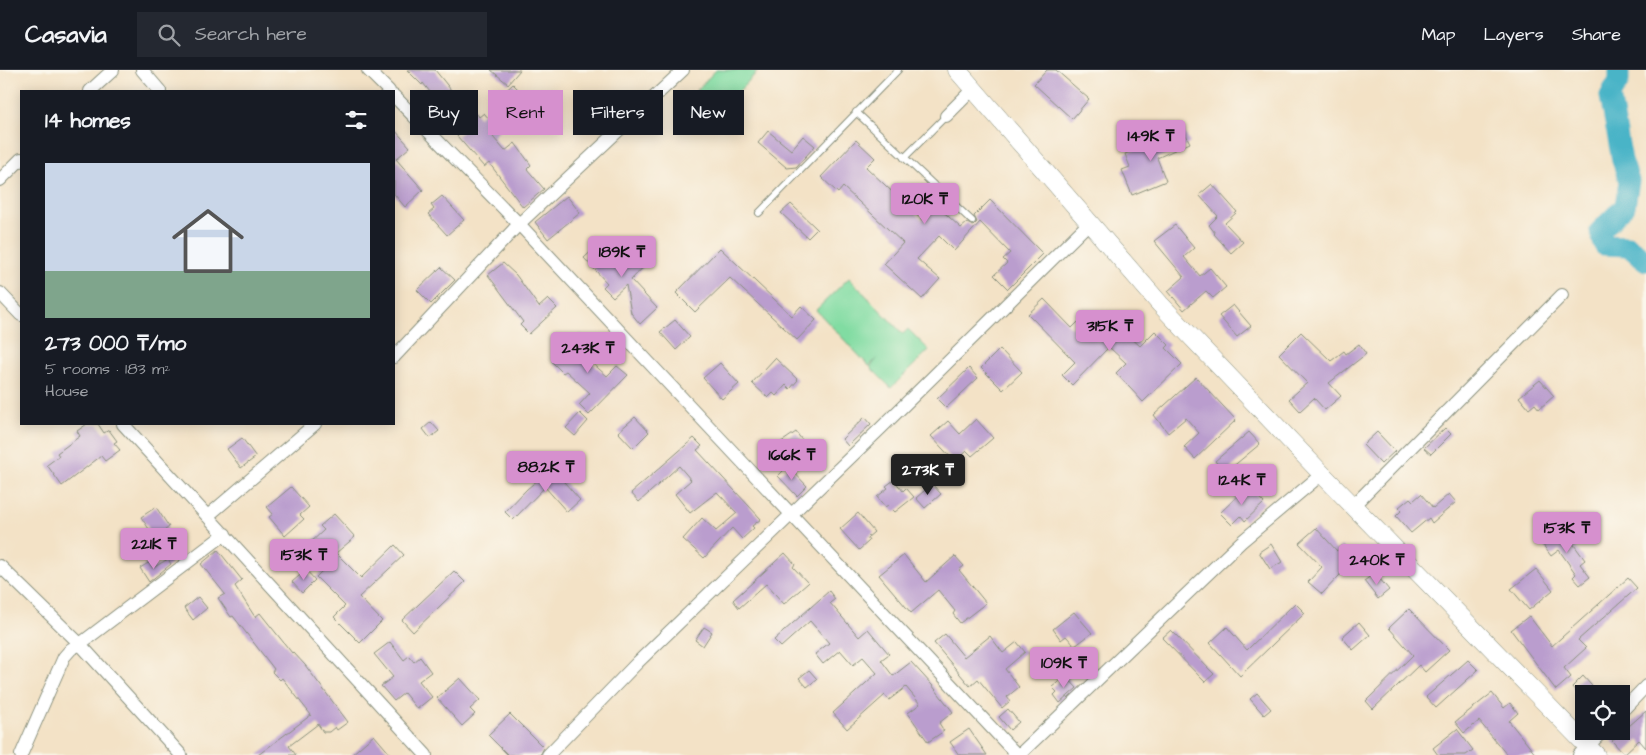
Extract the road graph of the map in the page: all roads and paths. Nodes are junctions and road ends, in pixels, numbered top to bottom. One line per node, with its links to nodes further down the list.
1 (113, 70): 8 (street)
2 (142, 70): 9 (street)
3 (368, 70): 10 (street)
4 (683, 70): 20 (street)
5 (898, 70): 12 (lane)
6 (956, 70): 7 (street)
7 (973, 88): 13 (street); 19 (street)
8 (91, 90)
9 (159, 90)
10 (388, 90)
11 (395, 97): 20 (street)
12 (856, 112): 14 (lane); 17 (lane)
13 (946, 116): 14 (lane)
14 (904, 158): 18 (lane)
15 (20, 160): 16 (street)
16 (0, 180)
17 (759, 213)
18 (972, 221)
19 (1090, 222): 27 (street); 29 (street)
20 (520, 224): 24 (street); 29 (street)
21 (0, 292): 23 (street)
22 (1562, 295): 28 (street)
23 (20, 314)
24 (395, 356)
25 (124, 425): 30 (street)
26 (314, 425): 30 (street)
27 (1322, 474): 28 (street); 42 (street)
28 (1353, 506): 37 (street)
29 (792, 513): 41 (street); 42 (street)
30 (208, 515): 31 (street)
31 (225, 534): 33 (street); 40 (street)
32 (0, 566): 33 (street)
33 (80, 644): 38 (street); 39 (street)
34 (1646, 686): 35 (street)
35 (1630, 703)
36 (1597, 740): 37 (street)
37 (1588, 752)
38 (21, 755)
39 (181, 755)
40 (426, 755)
41 (548, 755)
42 (1018, 755)

